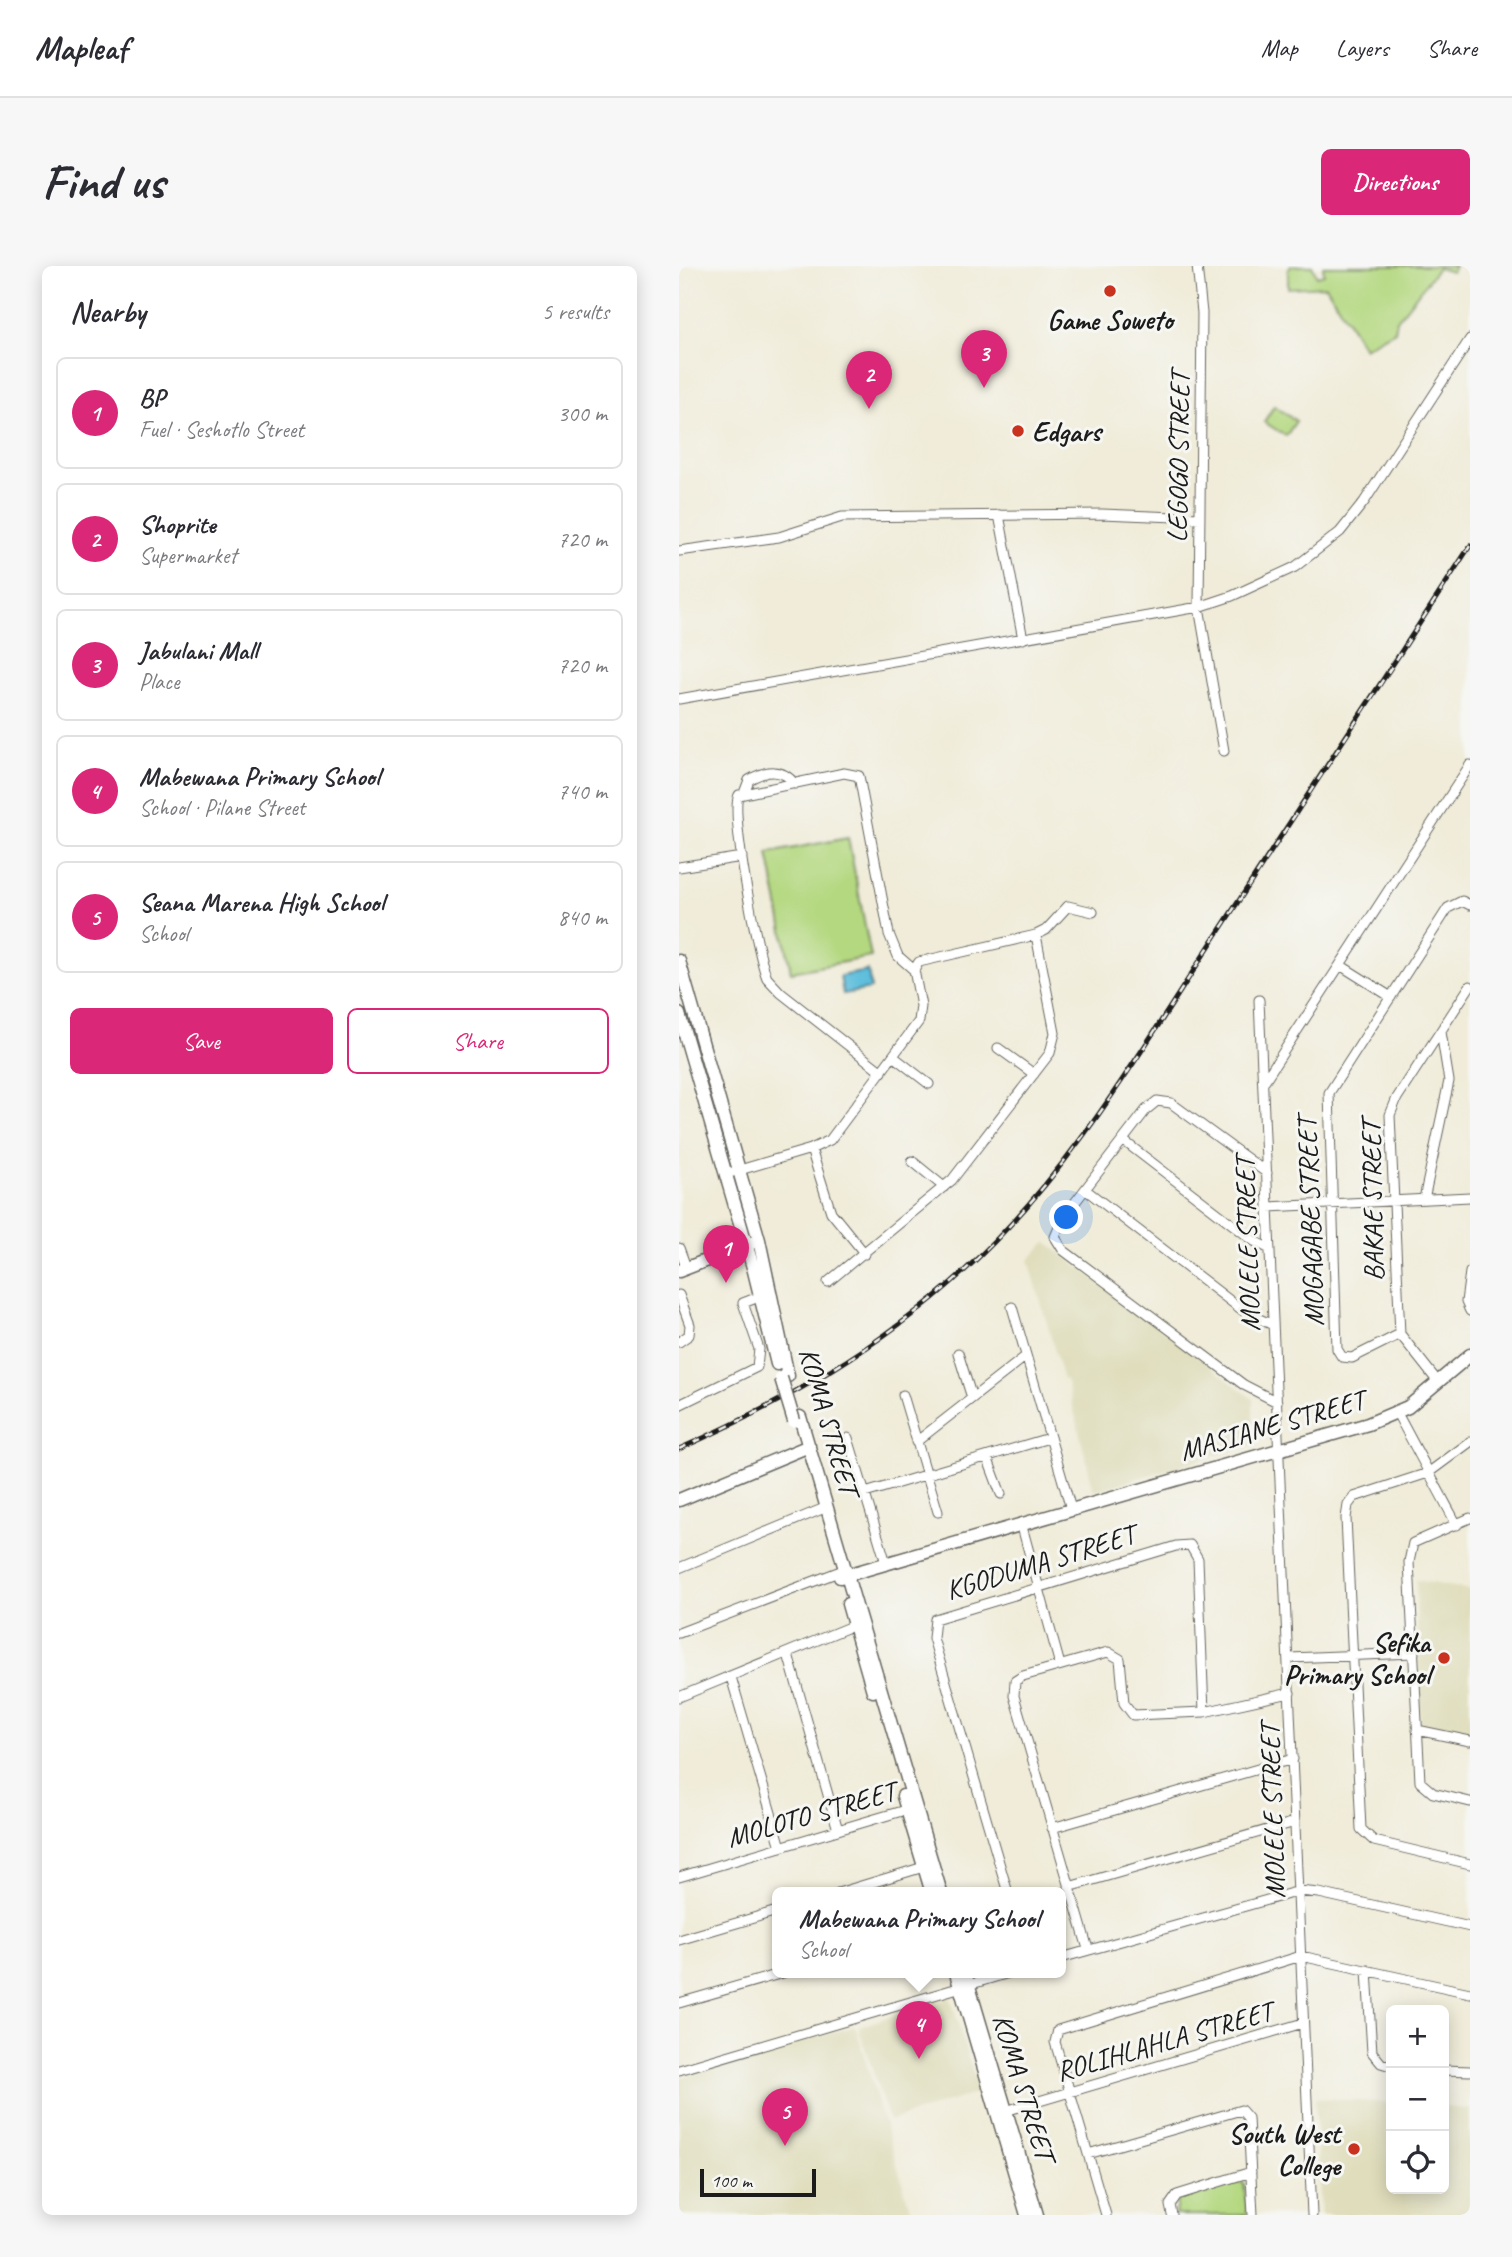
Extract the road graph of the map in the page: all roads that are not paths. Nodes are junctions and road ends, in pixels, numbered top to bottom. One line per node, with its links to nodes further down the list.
1 (1197, 266): 4 (street, LEGOGO STREET)
2 (1470, 339): 6 (street)
3 (999, 515): 4 (street); 5 (street); 7 (street)
4 (1200, 518): 6 (street, LEGOGO STREET)
5 (679, 551)
6 (1199, 607): 7 (street); 9 (street, LEGOGO STREET)
7 (1023, 639): 8 (street)
8 (679, 699)
9 (1224, 751)
10 (1470, 765): 19 (street)
11 (795, 783): 12 (street); 12 (street); 20 (street)
12 (744, 793): 13 (street)
13 (742, 857): 14 (street); 29 (street)
14 (679, 867)
15 (1468, 904): 23 (street, MOGAGABE STREET)
16 (1093, 912): 17 (street)
17 (1036, 936): 20 (street); 30 (street)
18 (679, 961): 21 (main road, KOMA STREET)
19 (1340, 965): 23 (street); 31 (street)
20 (914, 970): 28 (street)
21 (681, 977): 36 (main road, KOMA STREET)
22 (1470, 986): 26 (street, BAKAE STREET)
23 (1391, 997): 43 (street, MOGAGABE STREET)
24 (1259, 1000): 31 (street, MOLELE STREET)
25 (679, 1014): 36 (main road, KOMA STREET)
26 (1441, 1032): 41 (street); 42 (street, BAKAE STREET)
27 (998, 1048): 30 (street)
28 (894, 1057): 29 (street); 32 (street)
29 (882, 1072): 34 (street)
30 (1034, 1074): 38 (street)
31 (1265, 1080): 37 (street, MOLELE STREET)
32 (929, 1084)
33 (1124, 1141): 37 (street); 39 (street); 47 (street)
34 (811, 1149): 36 (street); 48 (street)
35 (912, 1161): 38 (street)
36 (732, 1172): 45 (main road, KOMA STREET)
37 (1267, 1173): 44 (street, MOLELE STREET)
38 (944, 1187): 48 (street)
39 (1086, 1190): 56 (street); 65 (street)
40 (1470, 1197): 41 (street)
41 (1424, 1199): 42 (street)
42 (1391, 1201): 43 (street); 57 (street, BAKAE STREET)
43 (1331, 1204): 44 (street); 57 (street, MOGAGABE STREET)
44 (1269, 1207): 47 (street, MOLELE STREET)
45 (753, 1242): 49 (main road); 53 (main road, KOMA STREET)
46 (679, 1248): 49 (street)
47 (1270, 1249): 56 (street, MOLELE STREET)
48 (865, 1254): 51 (street)
49 (683, 1269)
50 (1470, 1272): 55 (street)
51 (828, 1282)
52 (679, 1295): 58 (street)
53 (766, 1295): 66 (street); 72 (main road, KOMA STREET)
54 (1012, 1307): 61 (street)
55 (1470, 1311)
56 (1273, 1325): 65 (street, MOLELE STREET)
57 (1400, 1334): 62 (street)
58 (679, 1342)
59 (957, 1353): 64 (street)
60 (1470, 1355): 62 (main road, MASIANE STREET)
61 (1026, 1356): 64 (street); 69 (street)
62 (1438, 1382): 67 (main road, MASIANE STREET)
63 (903, 1395): 71 (street)
64 (972, 1398): 71 (street)
65 (1277, 1402): 73 (street, MOLELE STREET)
66 (679, 1405)
67 (1397, 1413): 73 (main road, MASIANE STREET); 75 (street)
68 (848, 1438): 77 (street)
69 (1049, 1438): 74 (street); 81 (street)
70 (1470, 1441): 75 (street)
71 (916, 1442): 76 (street)
72 (805, 1448): 79 (main road); 80 (main road, KOMA STREET)
73 (1279, 1449): 81 (main road, MASIANE STREET); 95 (street, MOLELE STREET)
74 (987, 1457): 76 (street); 78 (street)
75 (1428, 1473): 85 (street); 94 (street)
76 (926, 1475): 77 (street); 82 (street)
77 (866, 1493): 86 (street)
78 (1000, 1494)
79 (679, 1500)
80 (823, 1509): 87 (street); 88 (main road, KOMA STREET)
81 (1071, 1509): 84 (main road, MASIANE STREET)
82 (938, 1512)
83 (1470, 1518): 85 (street)
84 (1021, 1523): 86 (main road, MASIANE STREET); 89 (street)
85 (1457, 1525): 92 (street)
86 (886, 1563): 88 (main road, MASIANE STREET)
87 (679, 1568)
88 (842, 1573): 90 (main road, KOMA STREET); 91 (street)
89 (1037, 1587): 96 (street); 100 (street, KGODUMA STREET); 116 (street, KGODUMA STREET)
90 (857, 1624): 93 (street); 105 (main road, KOMA STREET)
91 (679, 1633)
92 (1414, 1653): 94 (street); 101 (street)
93 (788, 1654): 97 (street); 108 (street)
94 (1352, 1656): 95 (street); 110 (street)
95 (1290, 1658): 98 (street, MOLELE STREET)
96 (1061, 1665): 100 (street); 107 (street)
97 (731, 1677): 99 (street); 109 (street)
98 (1290, 1693): 100 (street); 103 (street, MOLELE STREET)
99 (679, 1698)
100 (1204, 1712)
101 (1417, 1730): 102 (street); 104 (street)
102 (1470, 1741)
103 (1293, 1759): 106 (street, MOLELE STREET); 107 (street)
104 (1470, 1802)
105 (911, 1808): 108 (street, MOLOTO STREET); 111 (main road, KOMA STREET)
106 (1295, 1822): 117 (street); 118 (street, MOLELE STREET)
107 (1052, 1828): 117 (street)
108 (838, 1830): 109 (street, MOLOTO STREET)
109 (781, 1847): 112 (street, MOLOTO STREET)
110 (1470, 1864)
111 (929, 1866): 113 (street); 114 (main road, KOMA STREET); 115 (main road, KOMA STREET)
112 (679, 1877)
113 (858, 1887)
114 (931, 1887)
115 (938, 1887)
116 (1006, 1887)
117 (1069, 1887): 122 (street)
118 (1299, 1891): 120 (street); 122 (street); 123 (street, MOLELE STREET)
119 (772, 1912): 121 (street)
120 (1470, 1927)
121 (679, 1940)
122 (1088, 1950): 124 (street)
123 (1301, 1956): 125 (street); 131 (street, MOLELE STREET); 136 (street)
124 (1066, 1957)
125 (1367, 1970): 129 (street); 132 (street)
126 (772, 1976): 130 (street)
127 (984, 1978): 128 (street)
128 (964, 1982): 133 (street); 137 (main road, KOMA STREET)
129 (1470, 1993)
130 (679, 2003)
131 (1303, 2023): 136 (street, ROLIHLAHLA STREET); 144 (street, MOLELE STREET)
132 (1386, 2064)
133 (679, 2070)
134 (1449, 2070): 135 (street)
135 (1470, 2071)
136 (1070, 2092): 137 (street, ROLIHLAHLA STREET); 138 (street)
137 (1001, 2113): 140 (main road, KOMA STREET)
138 (1088, 2154): 139 (street); 141 (street)
139 (1251, 2172): 142 (street); 143 (street)
140 (1033, 2215)
141 (1106, 2215)
142 (1172, 2215)
143 (1253, 2215)
144 (1312, 2215)

